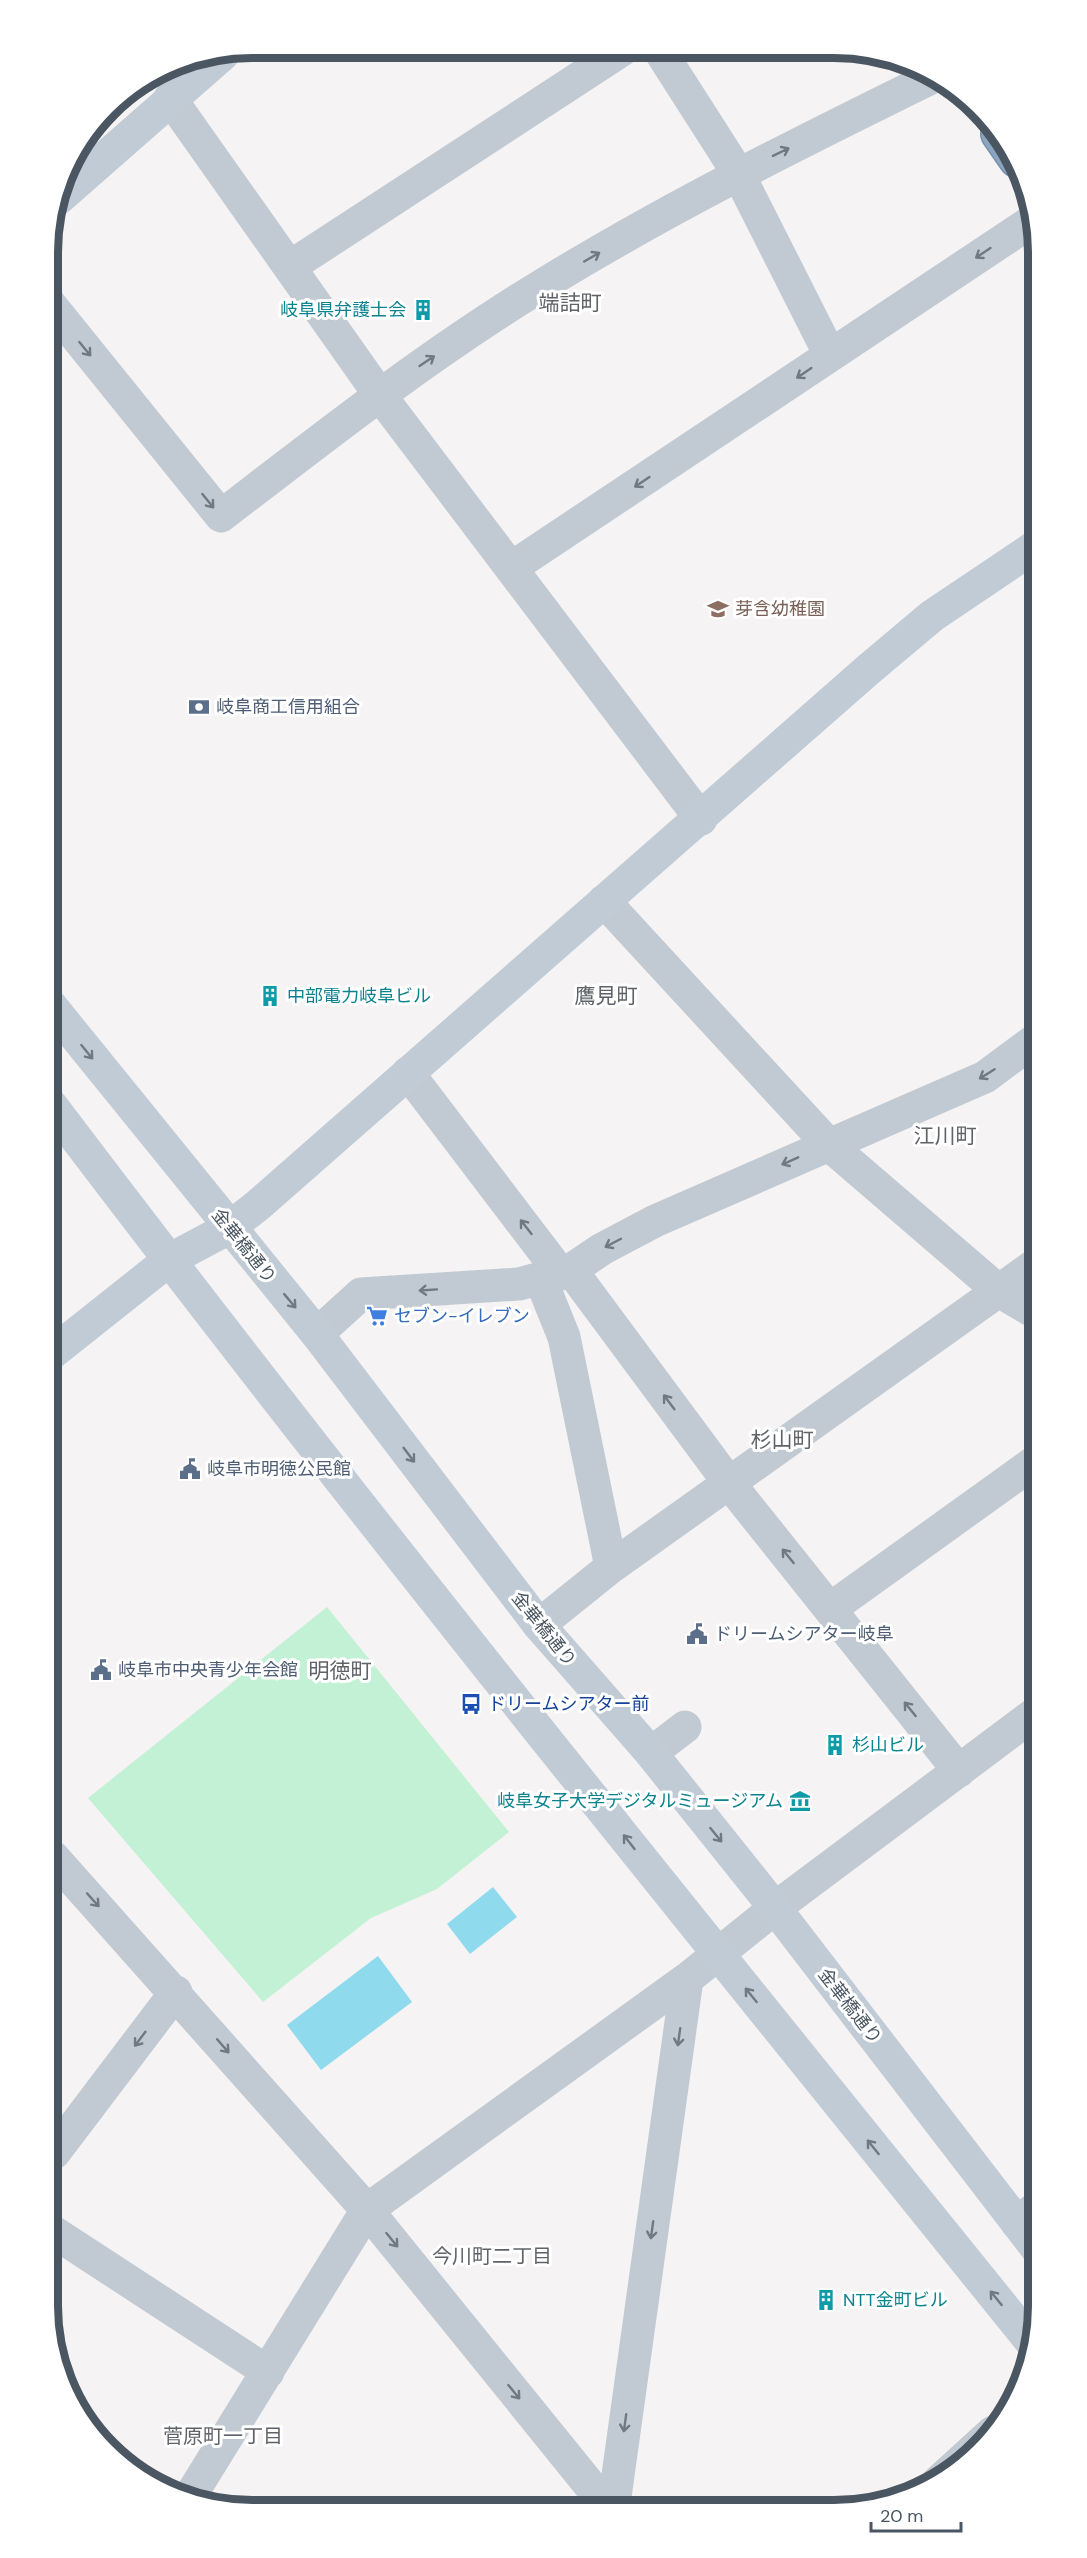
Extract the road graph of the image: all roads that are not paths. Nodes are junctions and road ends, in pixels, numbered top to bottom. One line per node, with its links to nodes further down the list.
1 (610, 58): 9 (street)
2 (664, 58): 6 (street)
3 (213, 63): 5 (main road)
4 (924, 81): 6 (street, one-way to 4)
5 (170, 98): 7 (main road); 9 (street)
6 (738, 173): 11 (street); 12 (street, one-way to 6)
7 (69, 189)
8 (1027, 225): 11 (street, one-way to 11)
9 (291, 266): 12 (street)
10 (59, 315): 12 (street, one-way to 12)
11 (830, 355): 14 (street, one-way to 14)
12 (379, 394): 14 (street)
13 (1028, 551): 15 (main road)
14 (511, 568): 15 (street)
15 (701, 819): 16 (main road)
16 (604, 901): 19 (main road); 21 (street)
17 (59, 1016): 22 (main road, 金華橋通り, one-way to 22)
18 (1028, 1045): 21 (street, one-way to 21)
19 (408, 1073): 22 (main road); 25 (street, one-way to 19)
20 (59, 1115): 23 (main road)
21 (828, 1144): 25 (street, one-way to 25); 26 (street)
22 (229, 1228): 23 (main road); 28 (main road, 金華橋通り, one-way to 28)
23 (169, 1260): 29 (main road); 41 (main road, one-way to 23)
24 (1028, 1270): 26 (street)
25 (558, 1275): 28 (street, one-way to 28); 31 (street, one-way to 25); 32 (street)
26 (999, 1291): 27 (street); 31 (street)
27 (1028, 1309)
28 (317, 1334): 34 (main road, 金華橋通り, one-way to 34)
29 (58, 1348)
30 (1028, 1467): 33 (street)
31 (729, 1483): 32 (street); 33 (street, one-way to 31)
32 (611, 1568): 34 (street)
33 (830, 1609): 38 (street, one-way to 33)
34 (539, 1625): 37 (main road, 金華橋通り)
35 (1028, 1719): 38 (street)
36 (685, 1727): 37 (street)
37 (651, 1753): 40 (main road, 金華橋通り, one-way to 40)
38 (959, 1771): 40 (street)
39 (58, 1863): 43 (street, one-way to 43)
40 (775, 1908): 41 (street); 46 (main road, 金華橋通り)
41 (717, 1953): 42 (street); 48 (main road, one-way to 41)
42 (687, 1979): 45 (street); 52 (street, one-way to 52)
43 (176, 1992): 44 (street, one-way to 44); 45 (street, one-way to 45)
44 (58, 2148)
45 (367, 2210): 49 (street); 51 (street, one-way to 51)
46 (1028, 2215)
47 (58, 2236): 49 (street)
48 (1026, 2335)
49 (268, 2372): 50 (street)
50 (194, 2490)
51 (602, 2500)
52 (615, 2500)

